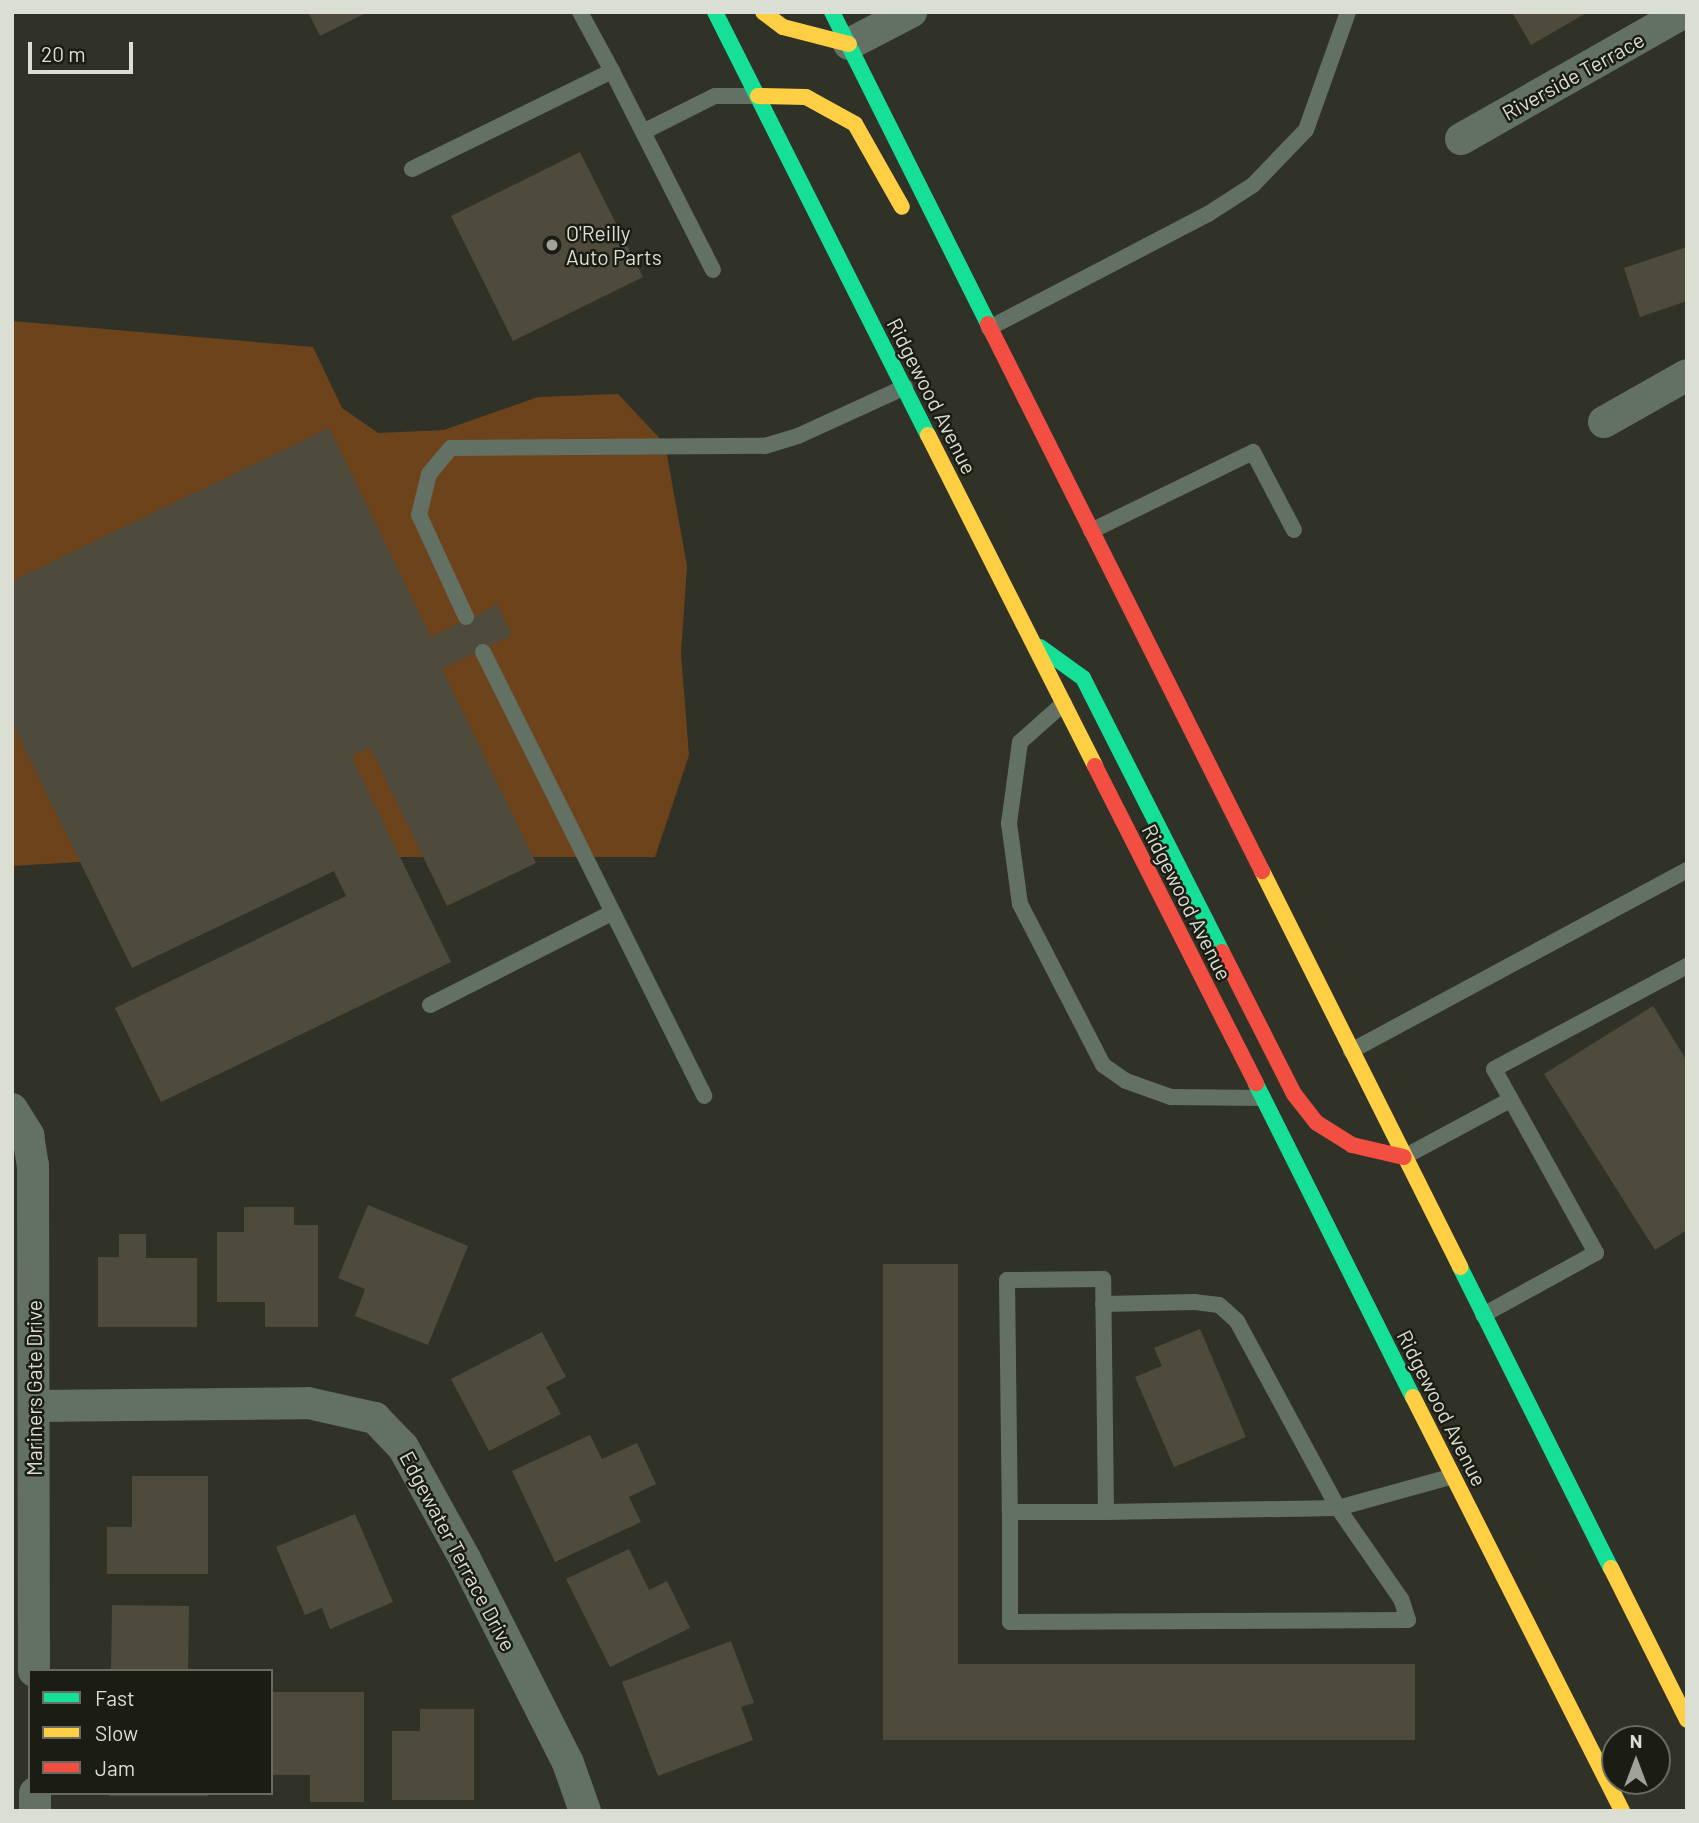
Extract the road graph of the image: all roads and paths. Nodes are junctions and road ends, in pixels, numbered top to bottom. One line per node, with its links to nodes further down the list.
1 (580, 12): 9 (lane)
2 (715, 12): 10 (main road, Ridgewood Avenue)
3 (762, 12): 8 (main road)
4 (832, 12): 8 (main road)
5 (911, 12): 8 (street)
6 (1348, 12): 16 (lane)
7 (1685, 12): 12 (street, Riverside Terrace)
8 (849, 44): 14 (main road)
9 (612, 71): 11 (lane); 13 (lane)
10 (758, 96): 11 (lane); 14 (main road); 18 (main road, Ridgewood Avenue)
11 (643, 132): 15 (lane)
12 (1461, 139)
13 (412, 169)
14 (954, 263): 16 (main road)
15 (713, 270)
16 (987, 329): 21 (main road)
17 (1687, 375): 19 (street)
18 (905, 387): 22 (lane); 23 (main road, Ridgewood Avenue)
19 (1604, 422)
20 (1294, 530): 21 (lane)
21 (1089, 532): 30 (main road)
22 (466, 617)
23 (1032, 641): 25 (main road, Ridgewood Avenue); 35 (main road)
24 (483, 652): 27 (lane)
25 (1064, 704): 32 (main road, Ridgewood Avenue); 32 (lane)
26 (1687, 870): 30 (lane)
27 (613, 912): 29 (lane); 31 (lane)
28 (1687, 966): 33 (lane)
29 (430, 1005)
30 (1351, 1051): 35 (main road)
31 (704, 1096)
32 (1263, 1098): 39 (main road, Ridgewood Avenue)
33 (1510, 1100): 35 (lane); 37 (lane)
34 (12, 1110): 38 (street, Mariners Gate Drive)
35 (1404, 1157): 37 (main road)
36 (1103, 1304): 40 (lane); 41 (lane); 42 (lane)
37 (1483, 1315): 44 (main road)
38 (35, 1406): 43 (street, Mariners Gate Drive); 45 (street, Edgewater Terrace Drive)
39 (1453, 1476): 40 (lane); 46 (main road, Ridgewood Avenue)
40 (1338, 1508): 41 (lane); 42 (lane)
41 (1010, 1512): 42 (lane)
42 (1105, 1512)
43 (34, 1669)
44 (1687, 1720)
45 (585, 1811)
46 (1622, 1811)

